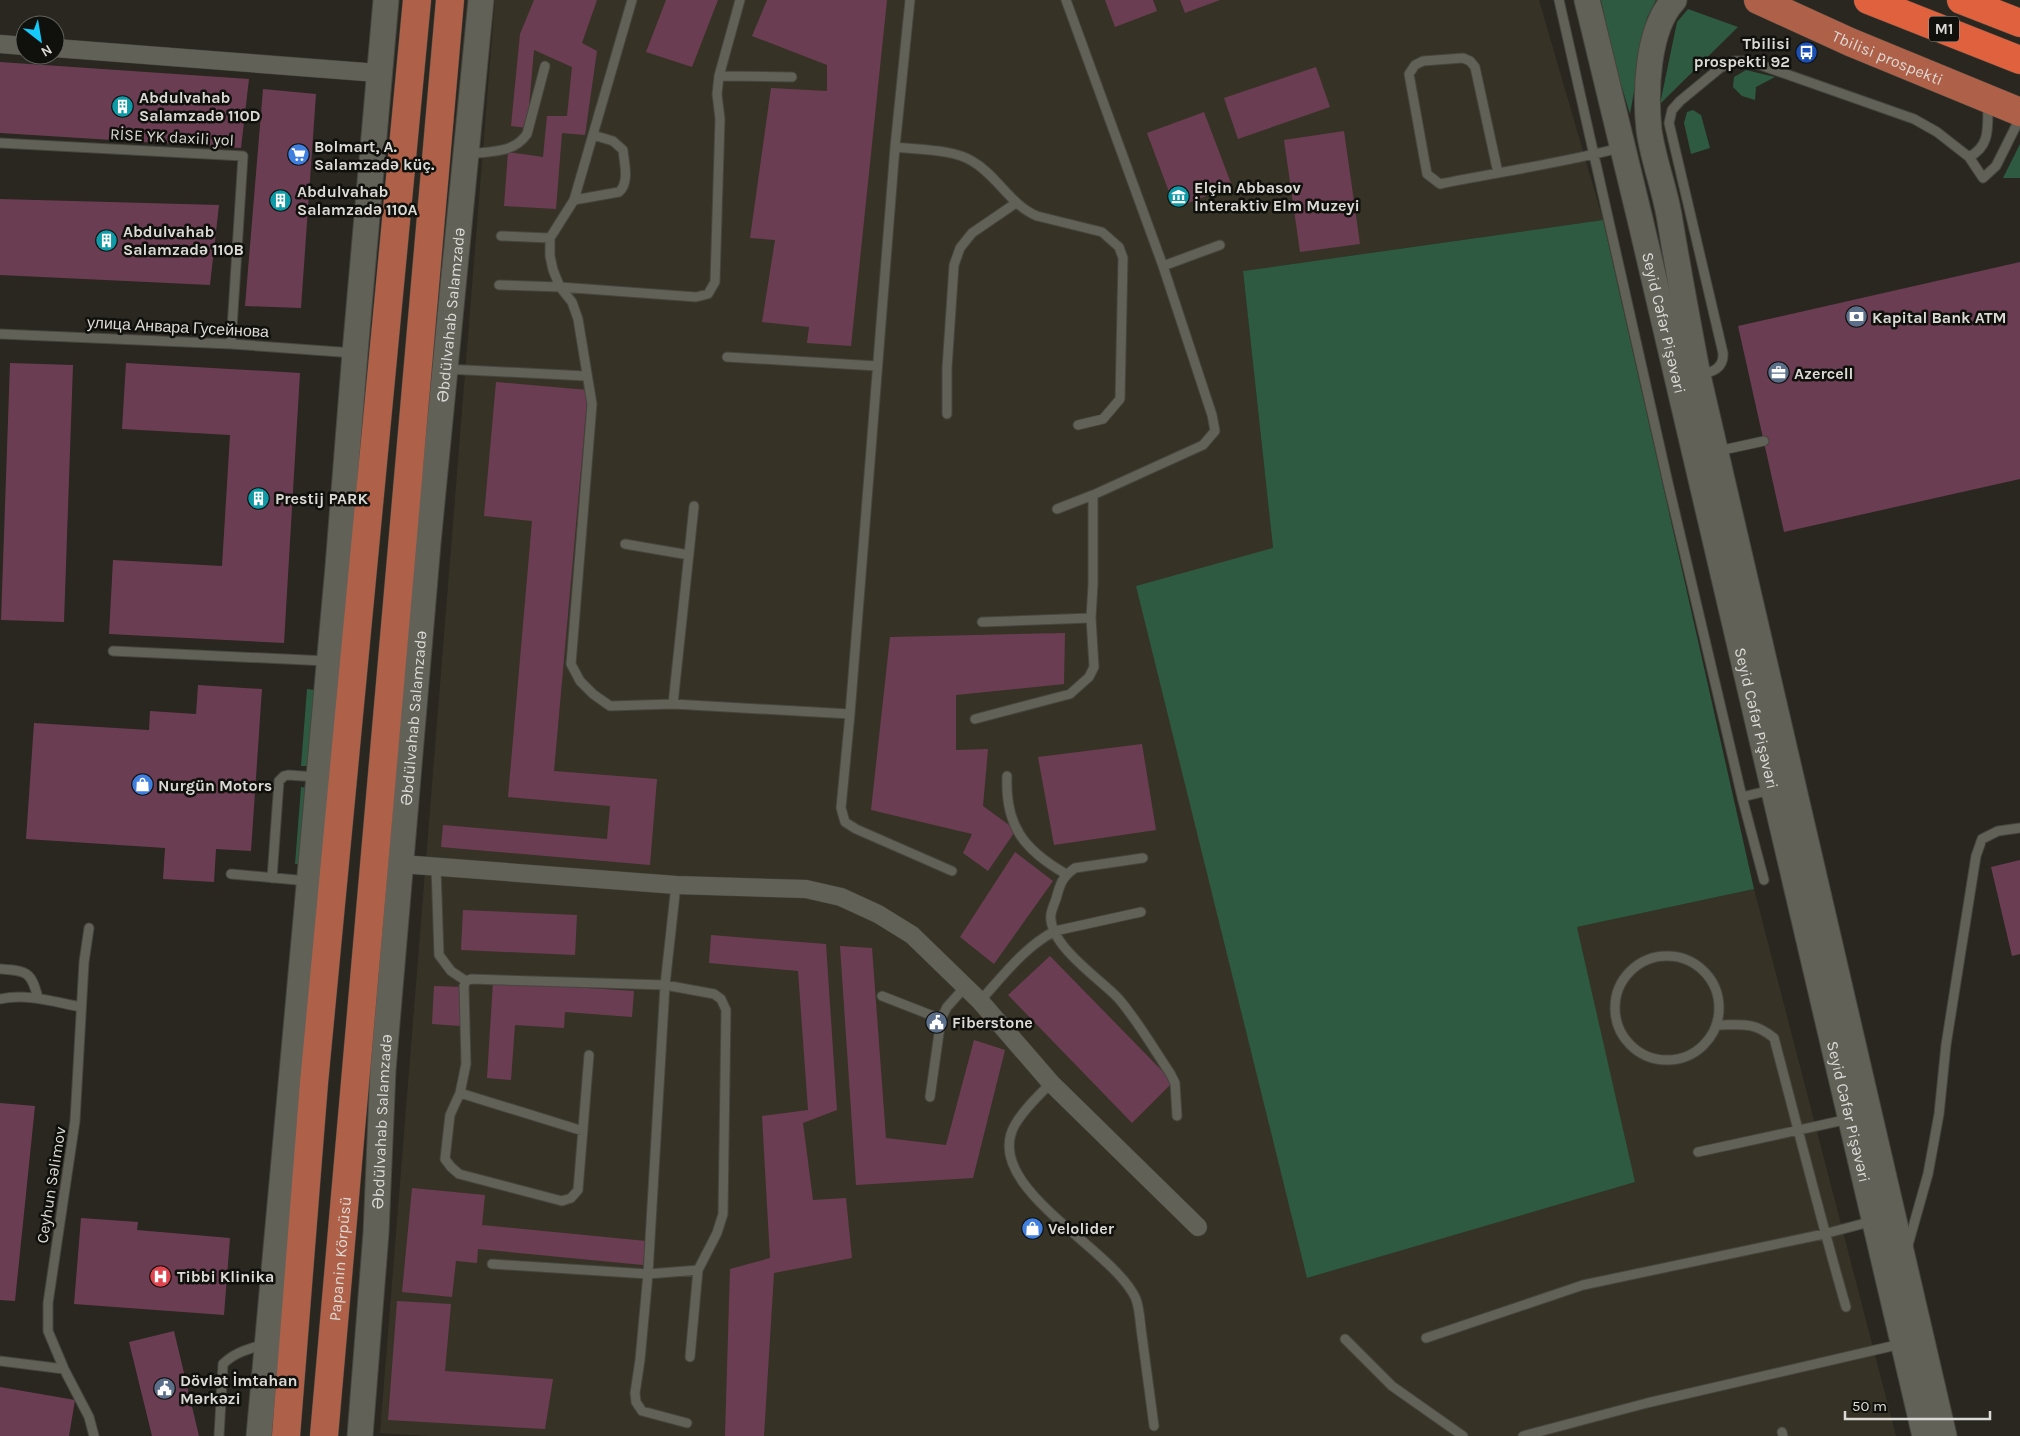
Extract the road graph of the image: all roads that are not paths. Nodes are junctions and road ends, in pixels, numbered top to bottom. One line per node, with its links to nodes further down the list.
1 (386, 0): 21 (main road)
2 (417, 0): 70 (main road)
3 (450, 0): 69 (main road, Əbdülvahab Salamzadə)
4 (481, 0): 31 (main road, Əbdülvahab Salamzadə)
5 (632, 0): 27 (lane)
6 (740, 0): 22 (lane)
7 (910, 0): 29 (lane)
8 (1066, 0): 42 (lane)
9 (1559, 0): 32 (lane)
10 (1587, 0): 30 (main road, Seyid Cəfər Pişəvəri)
11 (1674, 0): 37 (main road, Seyid Cəfər Pişəvəri)
12 (1758, 0): 24 (main road, Tbilisi prospekti)
13 (1868, 0): 19 (highway, M1)
14 (1961, 0): 15 (highway, M1)
15 (2020, 23)
16 (0, 44): 17 (street)
17 (15, 45)
18 (65, 49): 21 (street)
19 (2020, 60)
20 (545, 66): 31 (lane)
21 (378, 73): 47 (main road)
22 (719, 76): 23 (lane); 44 (lane)
23 (792, 77)
24 (1988, 100): 25 (main road, Tbilisi prospekti); 33 (lane)
25 (2020, 112)
26 (2020, 118): 33 (lane)
27 (593, 135): 35 (lane); 35 (lane)
28 (0, 143): 46 (lane, RİSE YK daxili yol)
29 (895, 147): 36 (lane); 49 (lane)
30 (1623, 147): 32 (lane); 38 (main road, Seyid Cəfər Pişəvəri)
31 (466, 154): 50 (main road, Əbdülvahab Salamzadə)
32 (1595, 154): 34 (lane); 74 (lane)
33 (1969, 157): 52 (lane)
34 (1498, 173): 34 (lane)
35 (574, 200): 40 (lane)
36 (1016, 203): 53 (lane); 54 (lane)
37 (1668, 212): 38 (main road); 52 (main road, Seyid Cəfər Pişəvəri)
38 (1640, 219): 73 (main road, Seyid Cəfər Pişəvəri)
39 (500, 236): 40 (lane)
40 (550, 238): 44 (lane)
41 (1220, 245): 42 (lane)
42 (1163, 266): 57 (lane)
43 (499, 285): 44 (lane)
44 (560, 287): 51 (lane)
45 (0, 334): 46 (lane, улица Анвара Гусейнова)
46 (231, 344): 47 (lane, улица Анвара Гусейнова)
47 (355, 353): 65 (main road)
48 (726, 357): 49 (lane)
49 (877, 366): 67 (lane)
50 (445, 369): 51 (lane); 76 (main road, Əbdülvahab Salamzadə)
51 (586, 376): 66 (lane)
52 (1698, 376): 56 (main road, Seyid Cəfər Pişəvəri)
53 (947, 414)
54 (1078, 426)
55 (1764, 441): 56 (lane)
56 (1715, 451): 119 (main road, Seyid Cəfər Pişəvəri)
57 (1093, 495): 59 (lane); 62 (lane)
58 (694, 506): 61 (lane)
59 (1057, 509)
60 (625, 544): 61 (lane)
61 (689, 555): 66 (lane)
62 (1091, 618): 63 (lane); 68 (lane)
63 (982, 622)
64 (113, 651): 65 (lane)
65 (330, 661): 72 (main road)
66 (673, 704): 67 (lane)
67 (850, 714): 81 (lane)
68 (975, 719)
69 (383, 763): 76 (main road); 102 (main road, Əbdülvahab Salamzadə)
70 (344, 765): 75 (main road); 99 (main road)
71 (1007, 776): 83 (lane)
72 (319, 777): 75 (main road); 84 (lane)
73 (1774, 790): 74 (lane); 112 (main road, Seyid Cəfər Pişəvəri)
74 (1742, 797): 85 (lane)
75 (316, 808): 86 (main road)
76 (405, 816): 79 (main road, Əbdülvahab Salamzadə)
77 (2020, 828): 119 (lane)
78 (1143, 858): 83 (lane)
79 (401, 864): 80 (street); 92 (main road, Əbdülvahab Salamzadə)
80 (436, 867): 87 (street); 94 (lane)
81 (952, 871)
82 (231, 874): 84 (lane)
83 (1066, 874): 90 (lane)
84 (272, 878): 86 (lane)
85 (1764, 880)
86 (310, 881): 91 (main road)
87 (676, 885): 95 (lane); 96 (street)
88 (1141, 912): 90 (lane)
89 (89, 928): 103 (lane, Ceyhun Səlimov)
90 (1055, 931): 101 (lane); 111 (lane)
91 (304, 944): 99 (main road); 126 (main road)
92 (393, 950): 102 (main road); 138 (main road, Əbdülvahab Salamzadə)
93 (0, 969): 98 (lane)
94 (466, 981): 95 (lane); 109 (lane)
95 (665, 984): 121 (lane); 122 (lane)
96 (965, 987): 101 (street); 104 (lane)
97 (882, 996): 104 (lane)
98 (38, 998): 100 (lane); 103 (lane)
99 (322, 998): 136 (main road)
100 (0, 999)
101 (980, 1001): 108 (street)
102 (362, 1002): 107 (main road, Əbdülvahab Salamzadə)
103 (81, 1008): 130 (lane, Ceyhun Səlimov)
104 (941, 1019): 110 (lane)
105 (1716, 1025): 105 (lane); 113 (lane)
106 (588, 1055): 114 (lane)
107 (355, 1082): 137 (main road, Papanin Körpüsü)
108 (1051, 1083): 117 (street); 132 (lane)
109 (460, 1093): 114 (lane); 114 (lane)
110 (930, 1097)
111 (1177, 1116)
112 (1851, 1119): 113 (lane); 116 (main road, Seyid Cəfər Pişəvəri)
113 (1799, 1130): 115 (lane); 118 (lane)
114 (583, 1131)
115 (1698, 1152)
116 (1875, 1221): 118 (lane); 127 (main road, Seyid Cəfər Pişəvəri)
117 (1198, 1227)
118 (1824, 1234): 123 (lane); 124 (lane)
119 (1903, 1260): 142 (main road, Seyid Cəfər Pişəvəri)
120 (492, 1264): 122 (lane)
121 (698, 1270): 122 (lane); 128 (lane)
122 (648, 1274): 131 (lane)
123 (1846, 1307)
124 (1426, 1338)
125 (1345, 1339): 139 (lane)
126 (267, 1343): 134 (lane); 135 (main road)
127 (1904, 1343): 140 (lane); 141 (main road, Seyid Cəfər Pişəvəri)
128 (690, 1357)
129 (0, 1361): 130 (lane)
130 (64, 1369): 133 (lane, Ceyhun Səlimov)
131 (687, 1423)
132 (1154, 1426)
133 (94, 1436)
134 (219, 1436)
135 (259, 1436)
136 (286, 1436)
137 (324, 1436)
138 (360, 1436)
139 (1463, 1436)
140 (1523, 1436)
141 (1926, 1436)
142 (1944, 1436)

